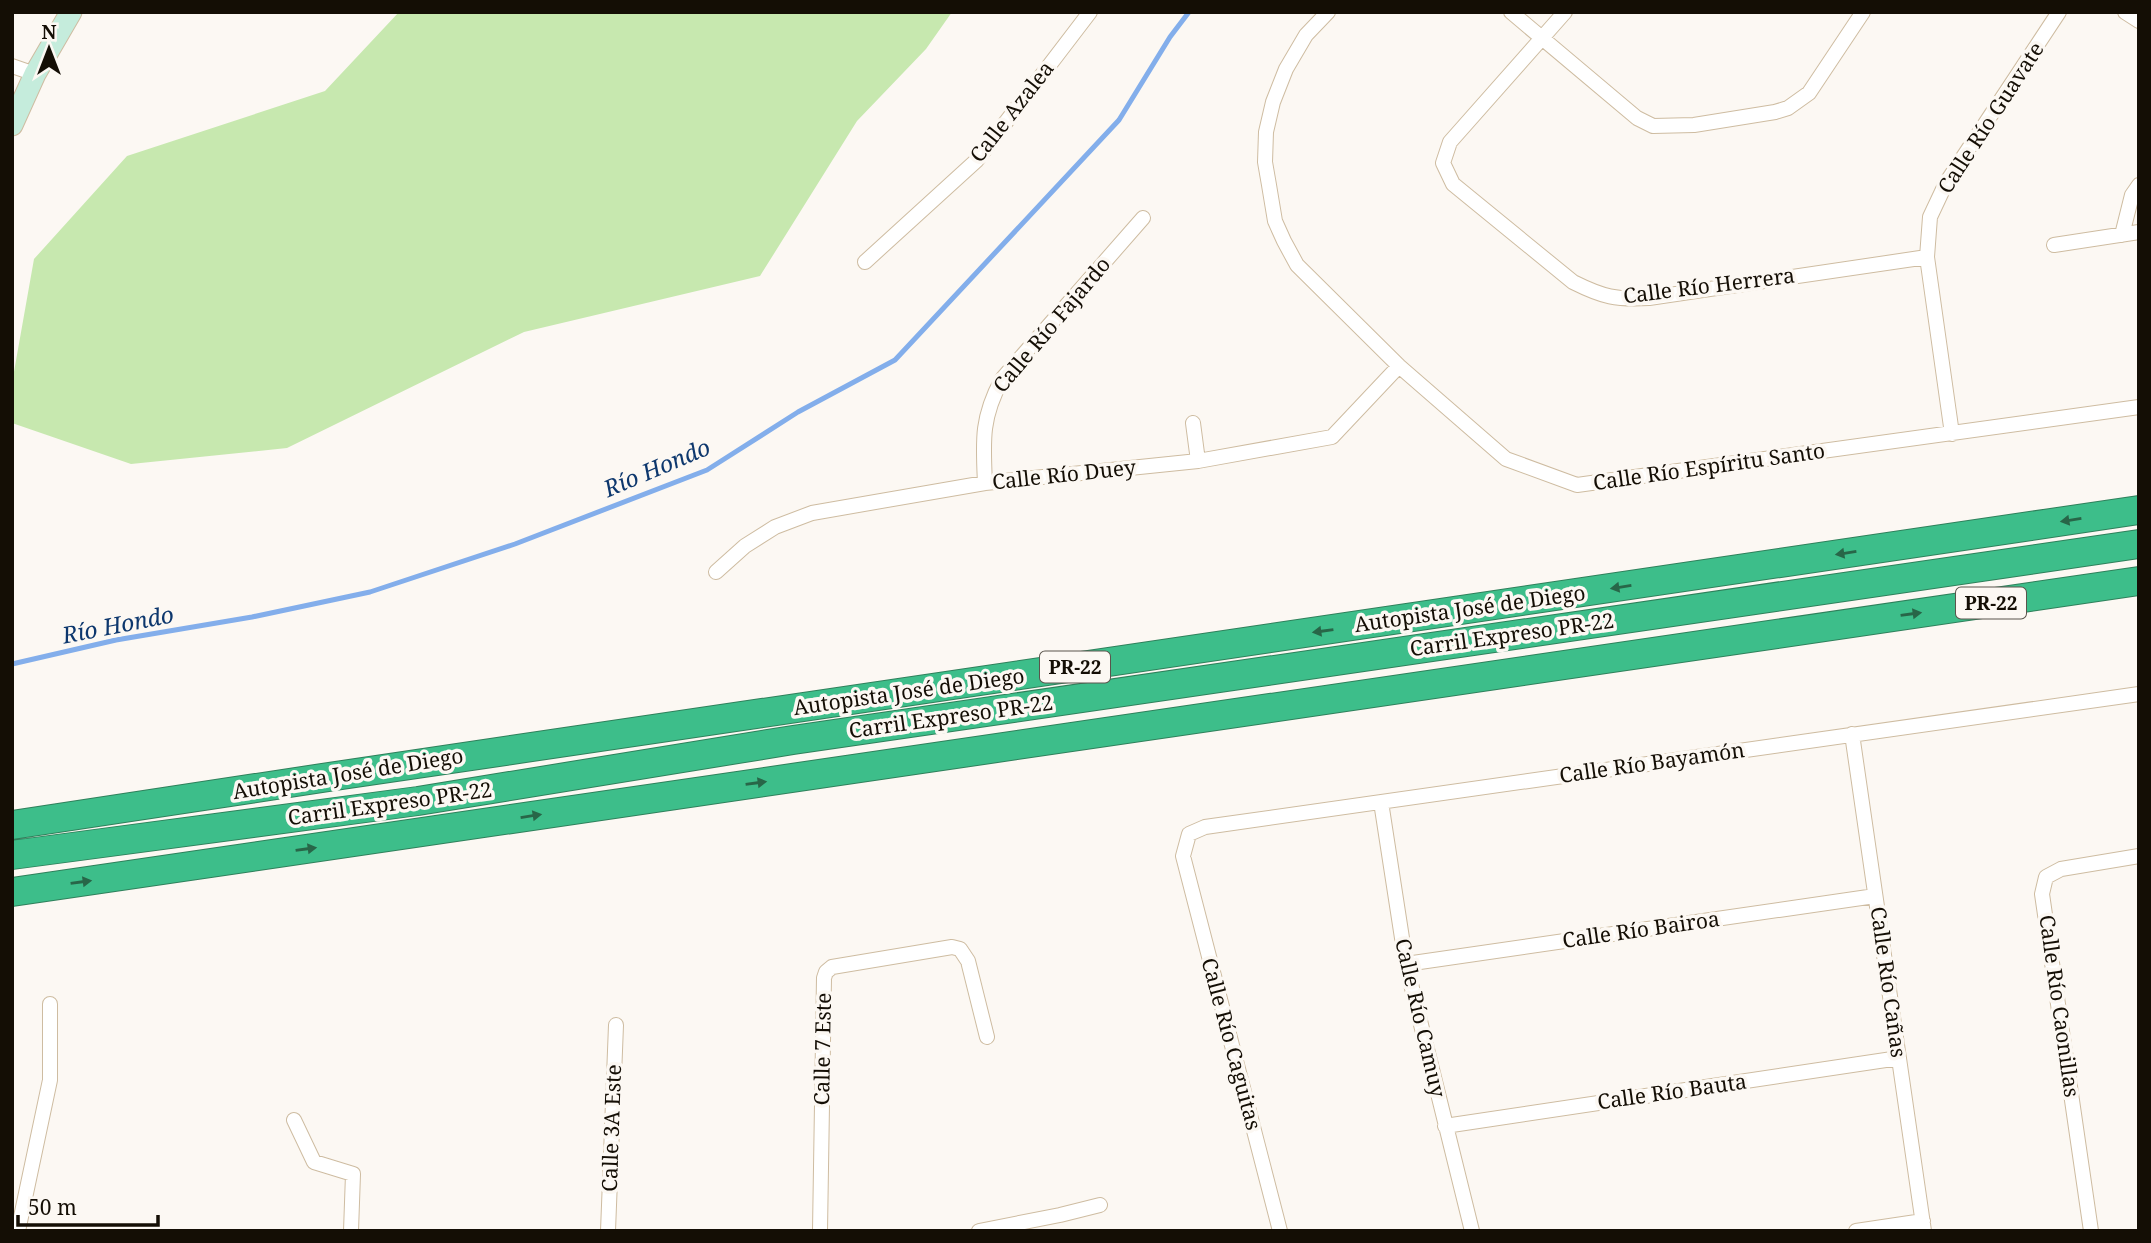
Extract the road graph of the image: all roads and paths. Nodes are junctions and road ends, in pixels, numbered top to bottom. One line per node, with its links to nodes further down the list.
1 (71, 12): 12 (street)
2 (1090, 12): 20 (street, Calle Azalea)
3 (1328, 12): 21 (street, Calle Río Espíritu Santo)
4 (1511, 12): 10 (street)
5 (1565, 12): 10 (street, Calle Río Herrera)
6 (1863, 12): 10 (street)
7 (2059, 12): 19 (street, Calle Río Guavate)
8 (2125, 12): 9 (street)
9 (2139, 21)
10 (1541, 38): 19 (street, Calle Río Herrera)
11 (12, 65): 12 (street)
12 (35, 74): 13 (street)
13 (12, 125)
14 (2139, 184): 17 (street)
15 (1143, 218): 26 (street, Calle Río Fajardo)
16 (2139, 232): 17 (street)
17 (2122, 235): 18 (street)
18 (2054, 245)
19 (1927, 257): 24 (street, Calle Río Guavate)
20 (865, 262)
21 (1399, 366): 24 (street, Calle Río Espíritu Santo); 25 (street, Calle Río Duey)
22 (2139, 407): 24 (street, Calle Río Espíritu Santo)
23 (1193, 423): 25 (street)
24 (1952, 434)
25 (1198, 461): 26 (street, Calle Río Duey)
26 (985, 483): 29 (street, Calle Río Duey)
27 (2139, 510): 34 (highway, Autopista José de Diego / PR-22, one-way to 34)
28 (2139, 544): 35 (highway, Carril Expreso PR-22)
29 (716, 572)
30 (2139, 581): 38 (highway, PR-22, one-way to 30)
31 (2139, 694): 32 (street, Calle Río Bayamón)
32 (1852, 734): 33 (street, Calle Río Bayamón); 39 (street, Calle Río Cañas)
33 (1381, 802): 36 (street, Calle Río Bayamón); 40 (street, Calle Río Camuy)
34 (12, 825)
35 (12, 855)
36 (1182, 856): 56 (street, Calle Río Caguitas)
37 (2139, 856): 59 (street, Calle Río Caonillas)
38 (13, 892)
39 (1875, 896): 40 (street, Calle Río Bairoa); 44 (street, Calle Río Cañas)
40 (1406, 964): 46 (street, Calle Río Camuy)
41 (50, 1004): 50 (street)
42 (616, 1025): 52 (street, Calle 3A Este)
43 (987, 1037): 53 (street, Calle 7 Este)
44 (1899, 1058): 46 (street, Calle Río Bauta); 49 (street, Calle Río Cañas)
45 (294, 1120): 51 (street)
46 (1445, 1126): 57 (street, Calle Río Camuy)
47 (1100, 1205): 48 (street)
48 (1060, 1215): 54 (street); 55 (street)
49 (1924, 1226): 58 (street)
50 (18, 1231)
51 (351, 1231)
52 (608, 1231)
53 (820, 1231)
54 (979, 1231)
55 (1065, 1231)
56 (1280, 1231)
57 (1472, 1231)
58 (1856, 1231)
59 (2091, 1231)

